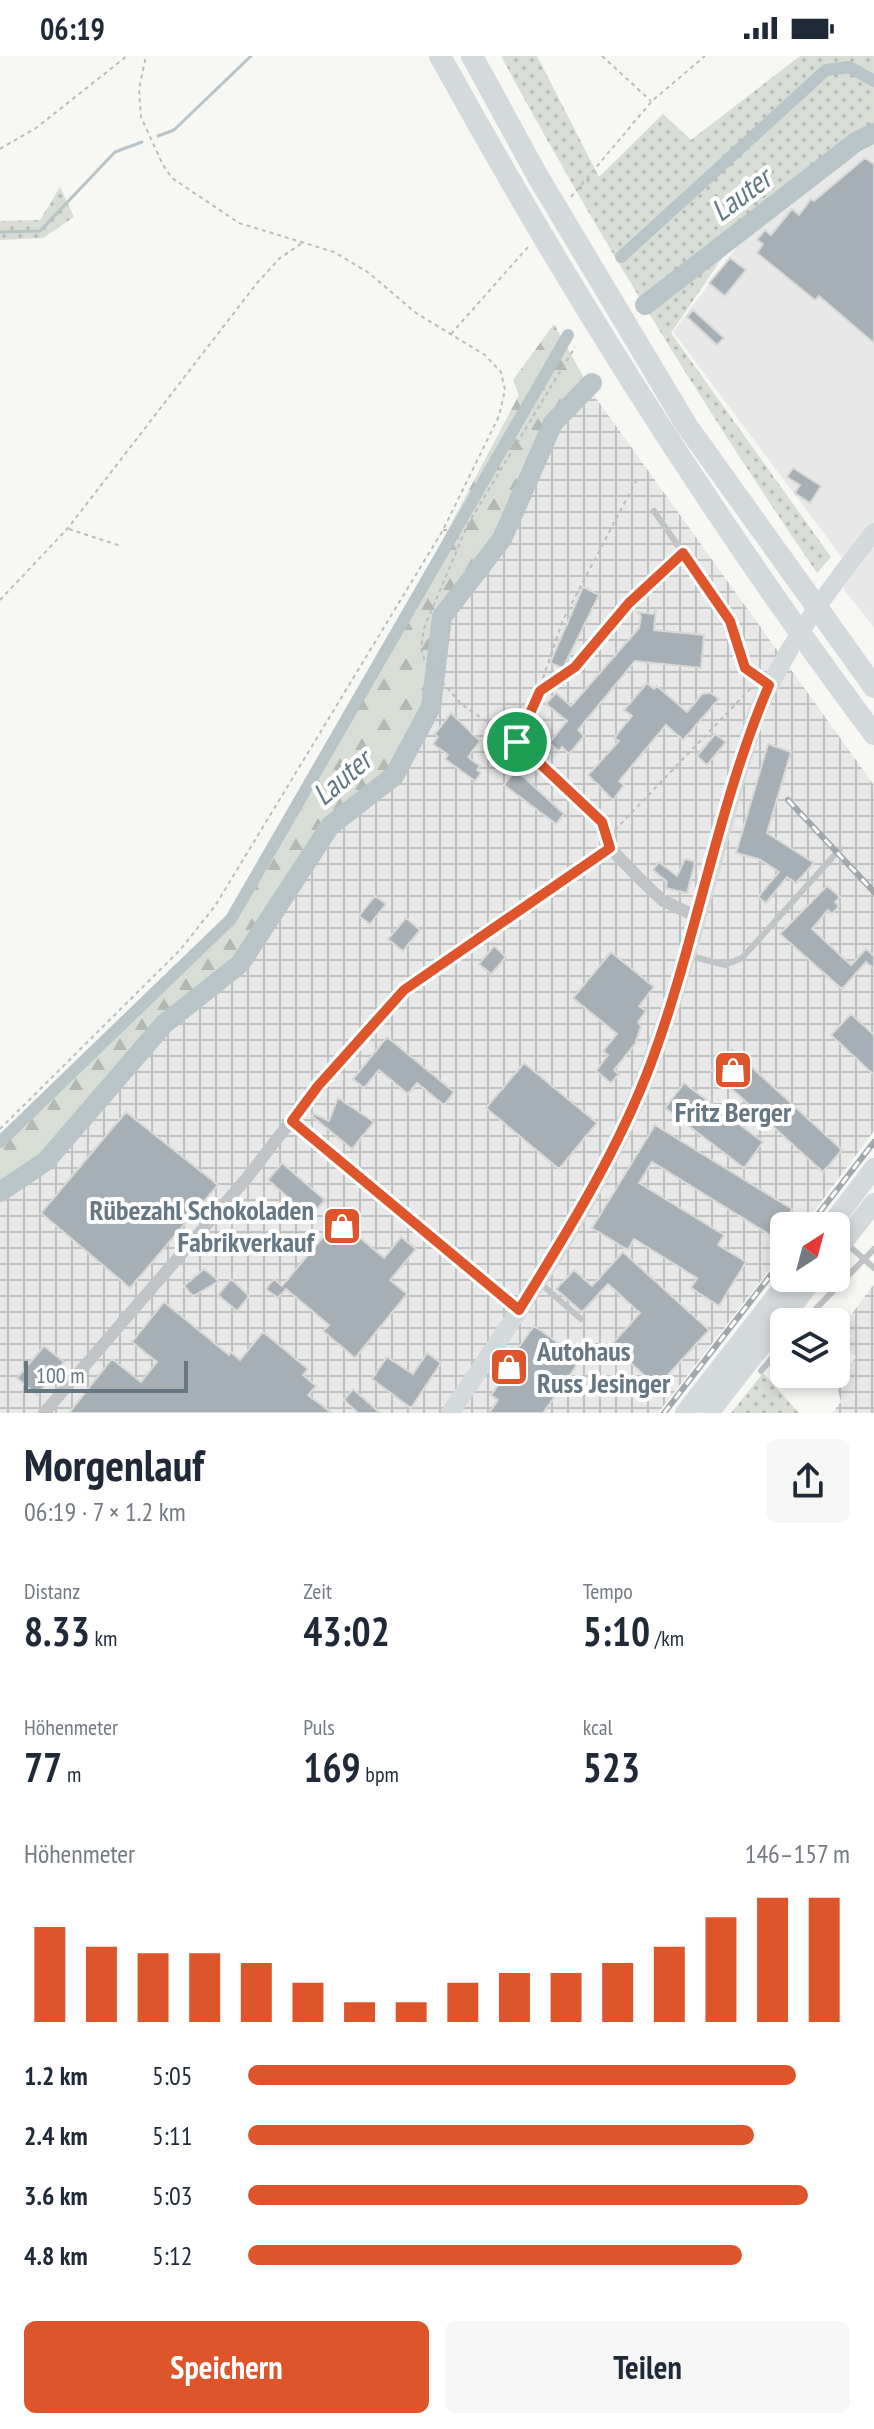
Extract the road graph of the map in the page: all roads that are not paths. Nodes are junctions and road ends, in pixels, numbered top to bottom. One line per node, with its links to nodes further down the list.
1 (440, 56): 8 (highway)
2 (472, 56): 7 (highway)
3 (654, 511): 5 (lane)
4 (874, 532): 6 (street)
5 (683, 553): 6 (lane); 9 (lane)
6 (769, 685): 12 (street)
7 (874, 687)
8 (874, 734)
9 (517, 742): 10 (street)
10 (609, 843): 12 (street); 14 (street)
11 (840, 849): 13 (lane)
12 (697, 917): 13 (street)
13 (686, 955): 23 (street)
14 (292, 1121): 27 (street); 31 (street)
15 (874, 1168): 17 (main road)
16 (874, 1203): 18 (main road)
17 (841, 1212)
18 (850, 1230)
19 (874, 1249): 21 (lane)
20 (850, 1250): 21 (lane)
21 (865, 1260): 22 (lane); 26 (lane)
22 (874, 1268)
23 (537, 1281): 27 (street); 28 (lane)
24 (779, 1292): 33 (main road)
25 (803, 1292): 34 (main road)
26 (817, 1308)
27 (519, 1310): 32 (street)
28 (581, 1319)
29 (770, 1360): 30 (lane)
30 (761, 1371)
31 (44, 1413)
32 (450, 1413)
33 (685, 1413)
34 (709, 1413)

